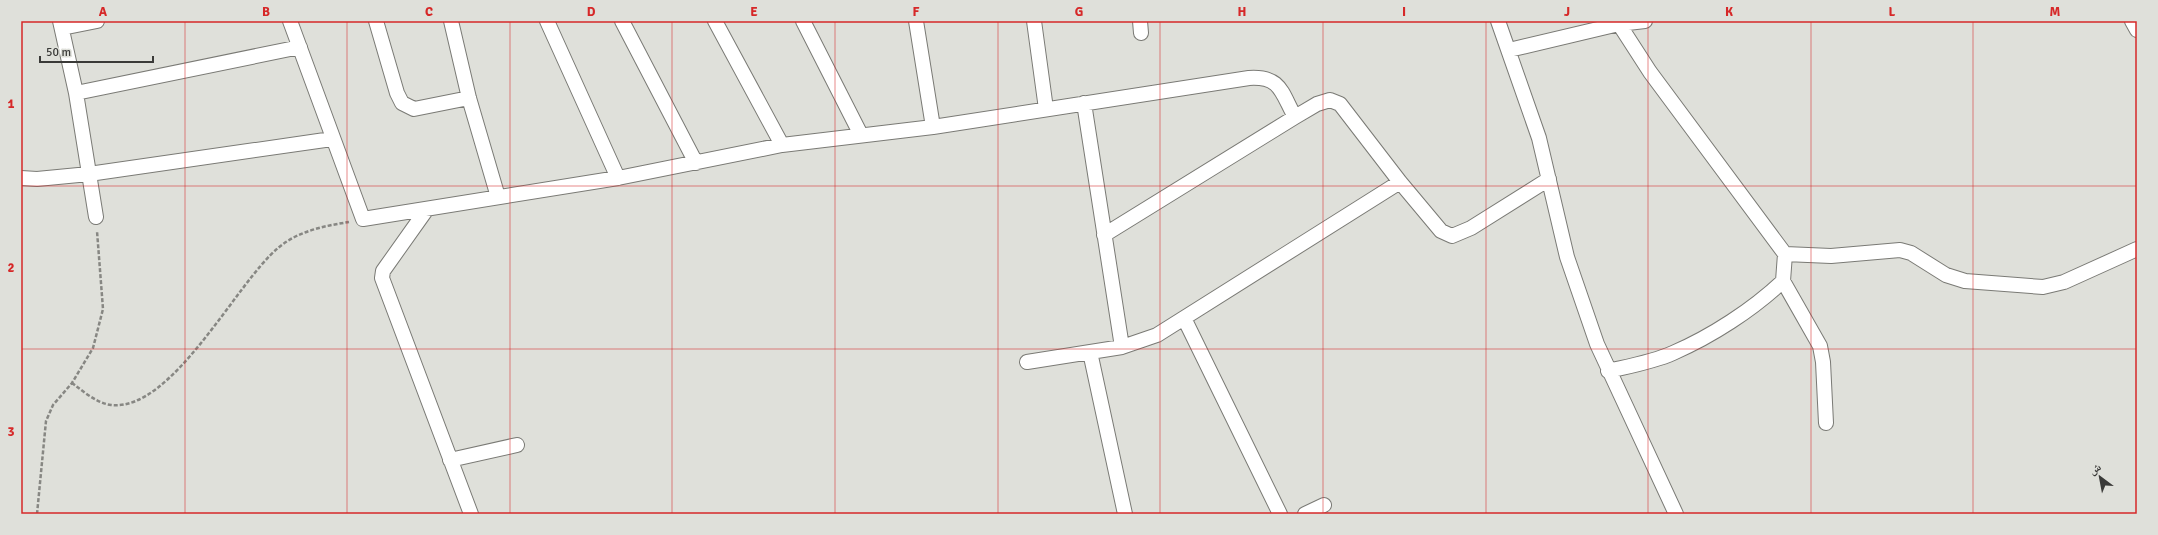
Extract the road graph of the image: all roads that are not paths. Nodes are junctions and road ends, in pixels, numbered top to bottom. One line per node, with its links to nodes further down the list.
1 (97, 21): 15 (street)
2 (290, 21): 17 (street)
3 (376, 21): 20 (street)
4 (451, 21): 20 (street)
5 (547, 21): 31 (street)
6 (622, 21): 28 (street)
7 (715, 21): 27 (street)
8 (803, 21): 25 (street)
9 (916, 21): 24 (street)
10 (1034, 21): 22 (street)
11 (1498, 21): 18 (street)
12 (1644, 21): 14 (street)
13 (2132, 21): 16 (street)
14 (1623, 23): 18 (street); 39 (street)
15 (61, 25): 19 (street)
16 (2137, 30)
17 (300, 47): 19 (street); 26 (street)
18 (1509, 50): 32 (street)
19 (76, 93): 29 (street)
20 (469, 98): 34 (street)
21 (1084, 103): 22 (street); 23 (street); 37 (street)
22 (1046, 110): 24 (street)
23 (1295, 117): 33 (street); 37 (street)
24 (933, 127): 25 (street)
25 (861, 135): 27 (street)
26 (332, 139): 29 (street); 35 (street)
27 (782, 146): 28 (street)
28 (696, 163): 31 (street)
29 (89, 174): 30 (street); 36 (street)
30 (21, 178)
31 (618, 178): 34 (street)
32 (1549, 179): 33 (street); 45 (street)
33 (1400, 182): 41 (street)
34 (498, 197): 35 (street)
35 (427, 209): 48 (street)
36 (96, 217)
37 (1104, 234): 42 (street)
38 (2137, 249): 39 (street)
39 (1785, 254): 40 (street)
40 (1783, 281): 45 (street); 46 (street)
41 (1184, 318): 42 (street); 52 (street)
42 (1122, 348): 43 (street)
43 (1090, 352): 44 (street); 51 (street)
44 (1027, 362)
45 (1608, 371): 54 (street)
46 (1826, 423)
47 (517, 445): 48 (street)
48 (450, 460): 50 (street)
49 (1324, 505): 53 (street)
50 (471, 514)
51 (1125, 514)
52 (1280, 514)
53 (1305, 514)
54 (1676, 514)

